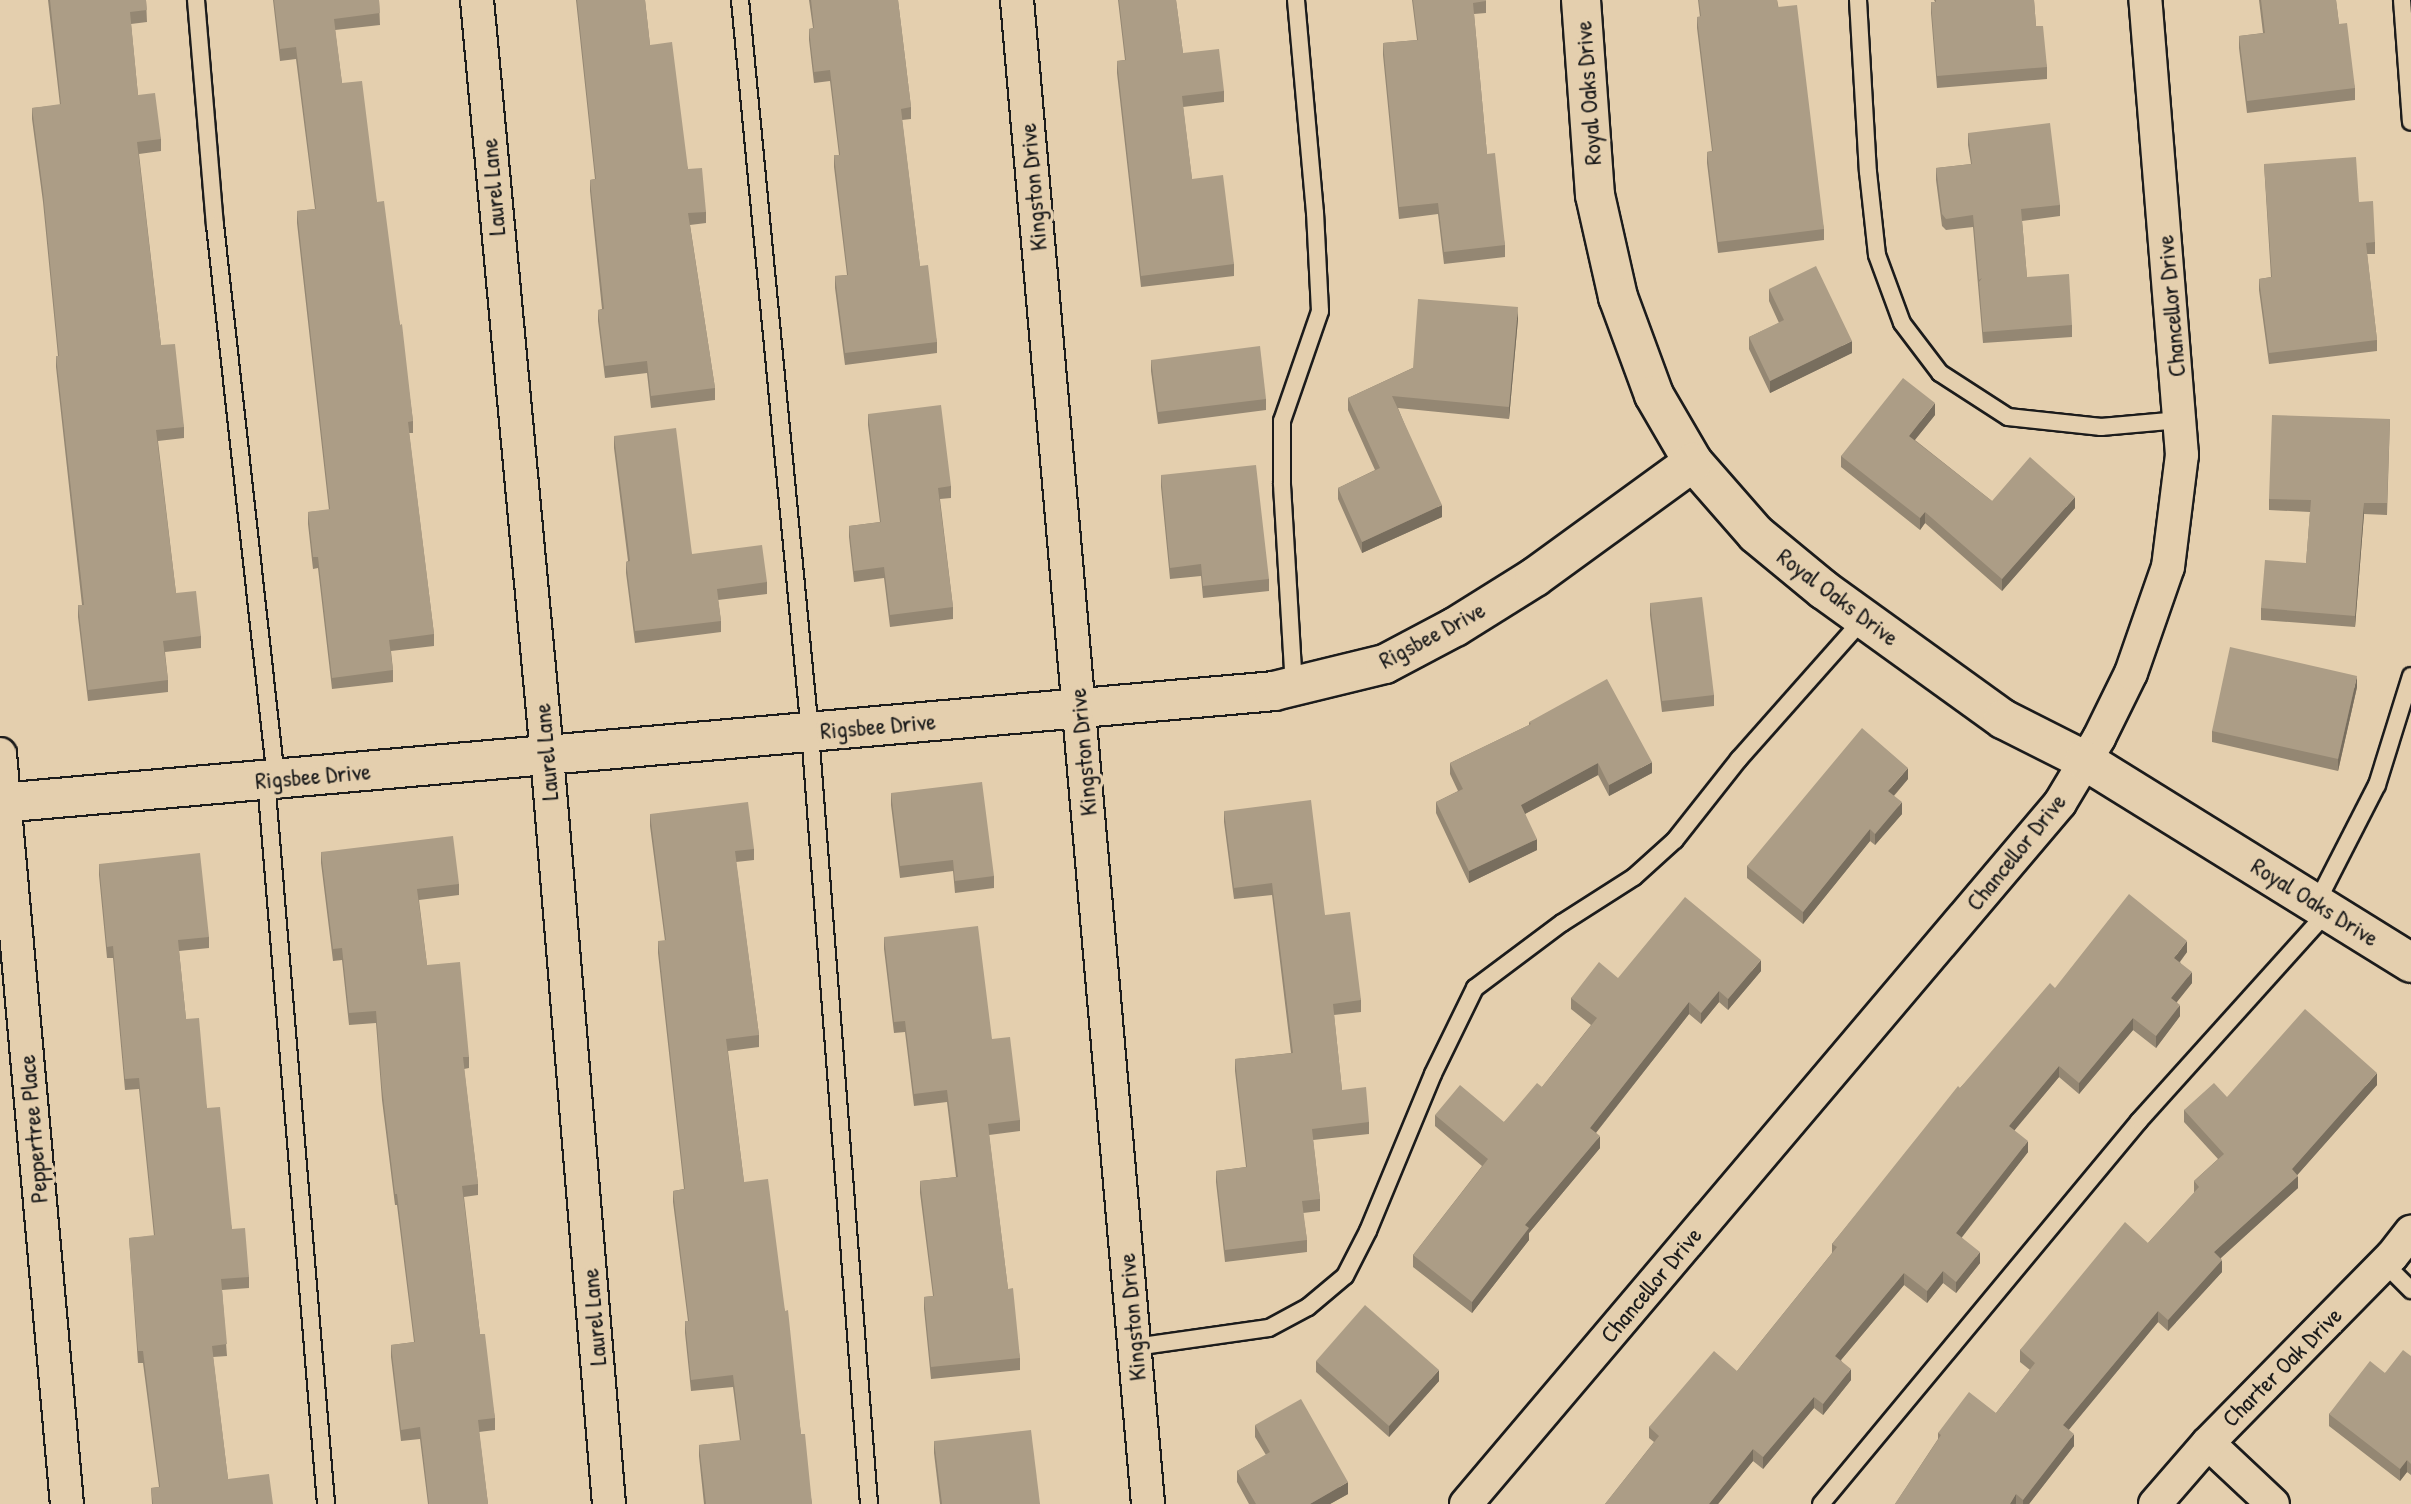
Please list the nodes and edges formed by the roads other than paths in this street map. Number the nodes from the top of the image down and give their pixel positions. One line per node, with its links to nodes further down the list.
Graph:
1 (196, 0): 21 (lane)
2 (477, 0): 19 (street, Laurel Lane)
3 (740, 0): 17 (lane)
4 (1017, 0): 16 (street, Kingston Drive)
5 (1296, 0): 15 (lane)
6 (1581, 0): 12 (street, Royal Oaks Drive)
7 (1858, 0): 11 (lane)
8 (2145, 0): 11 (street, Chancellor Drive)
9 (2402, 0): 10 (lane)
10 (2411, 122)
11 (2180, 420): 20 (street, Chancellor Drive)
12 (1693, 462): 13 (street, Royal Oaks Drive); 15 (street, Rigsbee Drive)
13 (1864, 618): 20 (street, Royal Oaks Drive); 28 (lane)
14 (2411, 676): 23 (lane)
15 (1294, 687): 16 (street, Rigsbee Drive)
16 (1080, 709): 17 (street, Rigsbee Drive); 28 (street, Kingston Drive)
17 (810, 732): 19 (street, Rigsbee Drive); 33 (lane)
18 (0, 754): 22 (street, Peppertree Place)
19 (547, 755): 21 (street, Rigsbee Drive); 32 (street, Laurel Lane)
20 (2084, 760): 23 (street, Royal Oaks Drive); 35 (street, Chancellor Drive)
21 (271, 780): 22 (street, Rigsbee Drive); 31 (lane)
22 (2, 803): 30 (street, Peppertree Place)
23 (2323, 906): 24 (street, Royal Oaks Drive); 36 (lane)
24 (2411, 963)
25 (2411, 1232): 26 (street, Charter Oak Drive)
26 (2385, 1264): 27 (lane); 29 (street, Charter Oak Drive)
27 (2411, 1290)
28 (1135, 1347): 34 (street, Kingston Drive)
29 (2208, 1443): 37 (street, Charter Oak Drive); 38 (street)
30 (67, 1504)
31 (326, 1504)
32 (609, 1504)
33 (869, 1504)
34 (1148, 1504)
35 (1465, 1504)
36 (1821, 1504)
37 (2155, 1504)
38 (2273, 1504)

